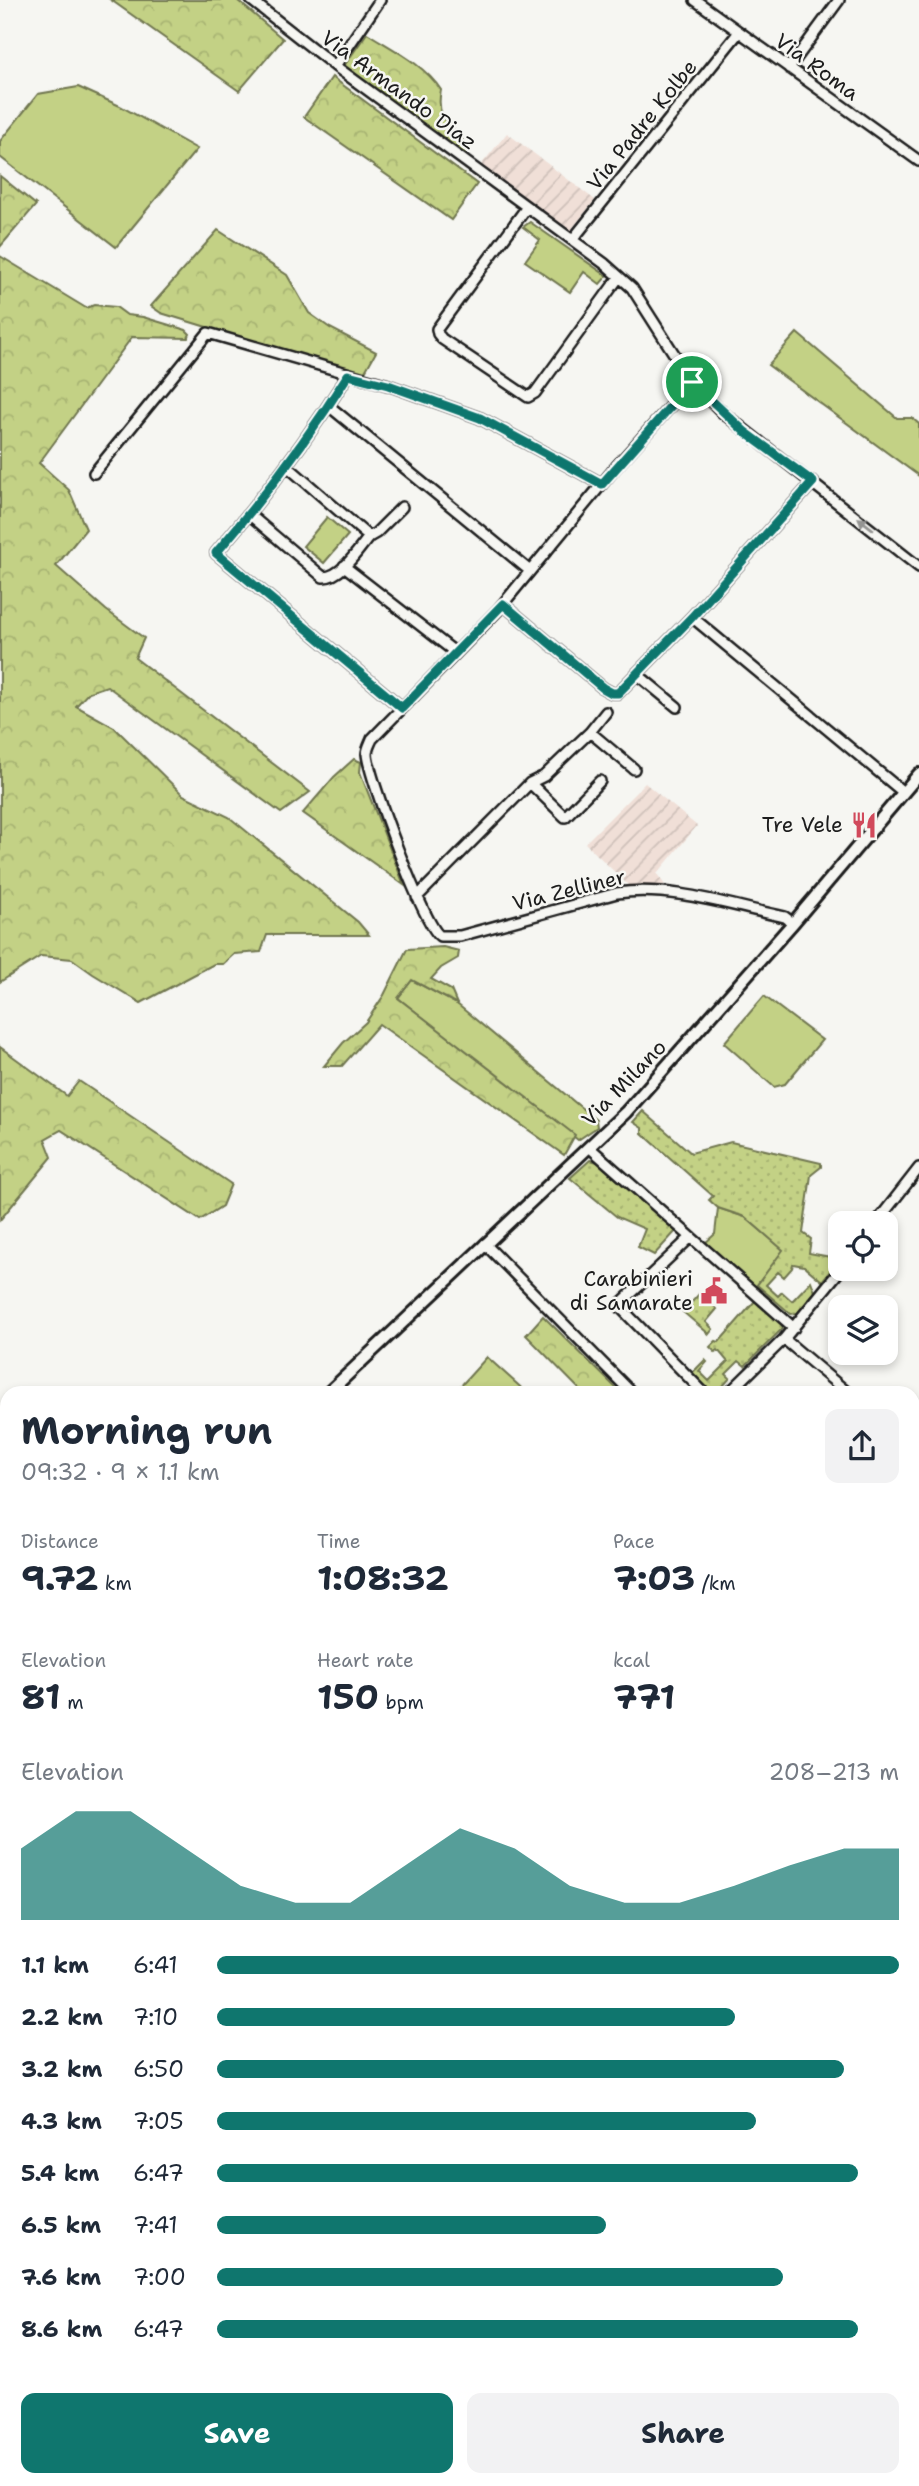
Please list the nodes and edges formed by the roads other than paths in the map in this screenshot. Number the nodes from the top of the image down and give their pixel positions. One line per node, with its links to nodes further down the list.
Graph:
1 (251, 0): 6 (street, Via Armando Diaz)
2 (380, 0): 6 (street)
3 (695, 0): 5 (street, Via Roma)
4 (839, 0): 7 (street)
5 (738, 32): 7 (street, Via Roma); 10 (street, Via Padre Kolbe)
6 (335, 66): 9 (street, Via Armando Diaz)
7 (789, 68): 8 (street, Via Roma)
8 (919, 162)
9 (527, 206): 10 (street, Via Armando Diaz); 11 (street)
10 (573, 239): 11 (street, Via Armando Diaz)
11 (619, 277): 13 (street, Via Armando Diaz)
12 (348, 375): 14 (street); 16 (street); 18 (street)
13 (692, 382): 17 (street, Via Armando Diaz); 18 (street)
14 (329, 406): 15 (street); 24 (street)
15 (286, 466): 20 (street); 21 (street)
16 (94, 473)
17 (813, 482): 23 (street, Via Armando Diaz, one-way to 17); 26 (street)
18 (602, 484): 24 (street)
19 (402, 507): 21 (street)
20 (250, 514): 22 (street); 30 (street)
21 (369, 537): 22 (street)
22 (344, 566): 27 (street)
23 (919, 567)
24 (530, 570): 25 (street)
25 (503, 604): 27 (street); 28 (street)
26 (692, 617): 28 (street); 37 (street)
27 (456, 653): 30 (street)
28 (637, 674): 29 (street)
29 (677, 707)
30 (402, 708): 38 (street)
31 (606, 712): 32 (street)
32 (590, 732): 33 (street); 36 (street)
33 (634, 769)
34 (919, 774): 37 (street, Via Milano)
35 (600, 781): 36 (street)
36 (530, 783): 38 (street)
37 (903, 793): 39 (street, Via Milano)
38 (417, 897): 39 (street, Via Zelliner)
39 (793, 923): 40 (street, Via Milano)
40 (589, 1147): 43 (street); 44 (street, Via Milano)
41 (919, 1168): 42 (street)
42 (885, 1211)
43 (691, 1237): 46 (street); 50 (street)
44 (485, 1244): 48 (street, Via Milano); 49 (street)
45 (831, 1281): 46 (street)
46 (794, 1328): 47 (street)
47 (785, 1339): 51 (street); 52 (street)
48 (335, 1386)
49 (625, 1386)
50 (697, 1386)
51 (737, 1386)
52 (840, 1386)

